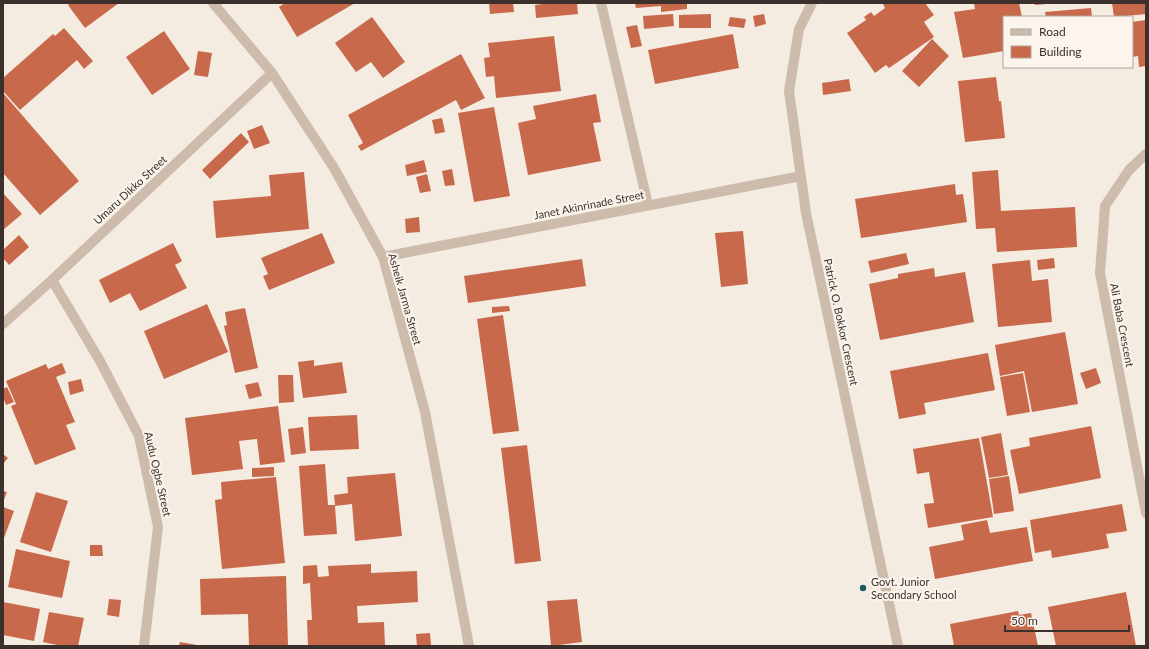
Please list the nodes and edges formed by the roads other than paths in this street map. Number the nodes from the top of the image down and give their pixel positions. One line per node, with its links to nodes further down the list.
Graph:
1 (213, 3): 4 (street, Asheik Jarma Street)
2 (601, 3): 7 (street)
3 (812, 3): 6 (street, Patrick O. Bokkor Crescent)
4 (272, 73): 8 (street, Asheik Jarma Street); 9 (street, Umaru Dikko Street)
5 (1146, 154): 11 (street, Ali Baba Crescent)
6 (801, 176): 7 (street, Janet Akinrinade Street); 14 (street, Patrick O. Bokkor Crescent)
7 (648, 205): 8 (street, Janet Akinrinade Street)
8 (382, 257): 13 (street, Asheik Jarma Street)
9 (52, 280): 10 (street, Umaru Dikko Street); 12 (street, Audu Ogbe Street)
10 (3, 324)
11 (1146, 513)
12 (144, 646)
13 (469, 646)
14 (898, 646)

